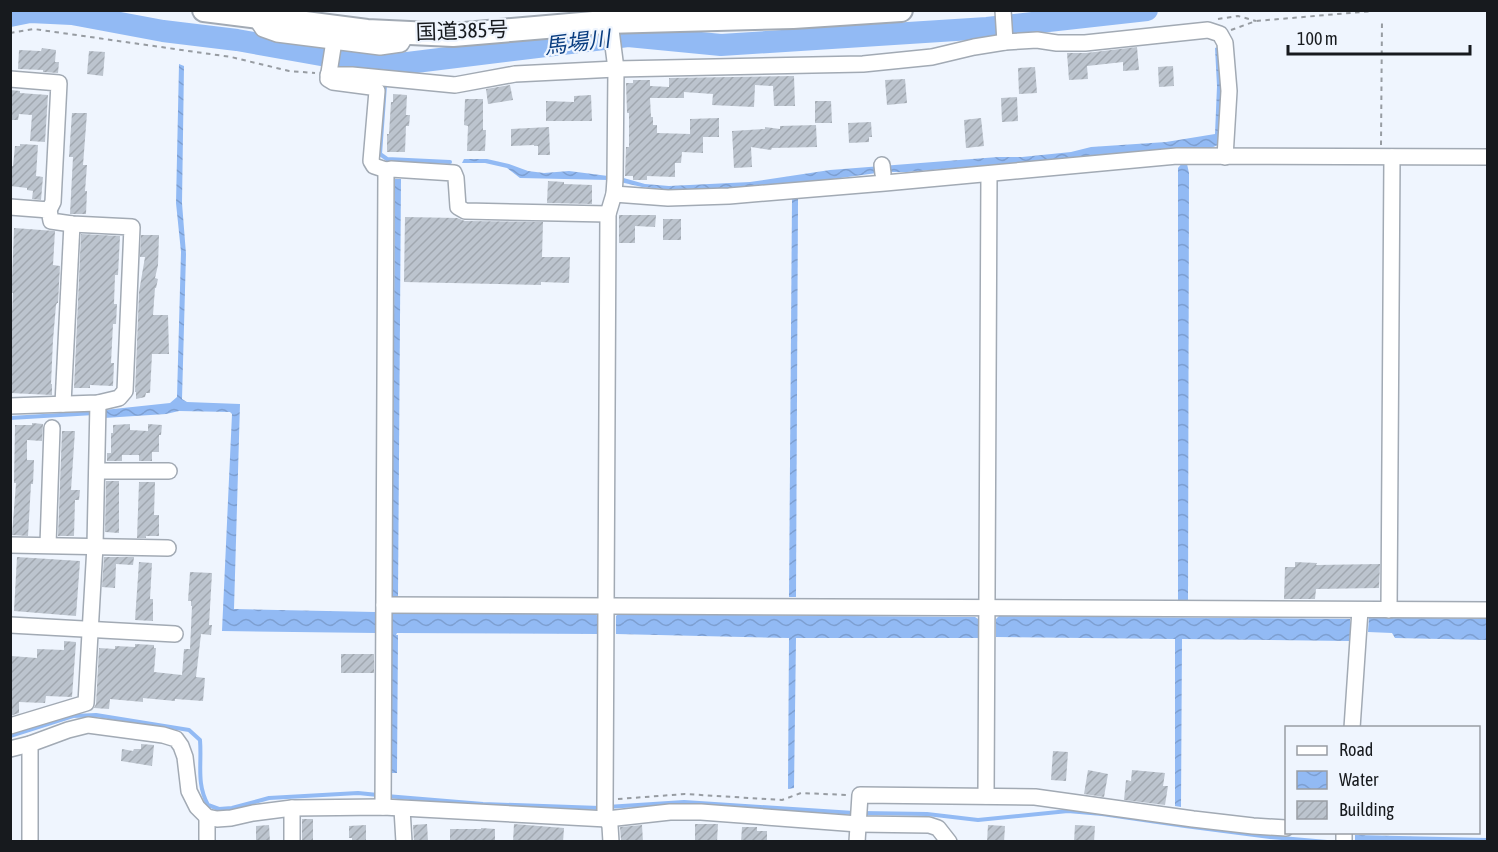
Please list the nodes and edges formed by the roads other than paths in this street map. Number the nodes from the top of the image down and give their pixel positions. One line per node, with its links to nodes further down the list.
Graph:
1 (204, 10): 4 (highway, 国道385号)
2 (902, 10): 5 (highway, 国道385号)
3 (1003, 13): 7 (street)
4 (255, 17): 6 (highway, 国道385号); 8 (street)
5 (606, 21): 6 (highway, 国道385号); 9 (street)
6 (407, 34): 8 (street)
7 (1005, 38): 9 (street); 12 (street)
8 (334, 41): 10 (street)
9 (616, 69): 10 (street); 17 (street)
10 (328, 75): 15 (street)
11 (10, 79): 19 (street)
12 (1225, 157): 13 (street); 16 (street)
13 (1386, 157): 14 (street); 35 (street)
14 (1488, 157)
15 (386, 170): 20 (street); 32 (street)
16 (989, 174): 17 (street); 34 (street)
17 (614, 194): 20 (street)
18 (10, 207): 19 (street)
19 (49, 210): 21 (street)
20 (608, 214): 33 (street)
21 (72, 224): 22 (street); 23 (street)
22 (98, 403): 23 (street); 26 (street)
23 (63, 404): 24 (street)
24 (10, 406)
25 (52, 428): 29 (street)
26 (97, 471): 27 (street); 30 (street)
27 (169, 471)
28 (10, 545): 29 (street)
29 (48, 546): 30 (street)
30 (95, 546): 31 (street); 39 (street)
31 (168, 548)
32 (384, 604): 33 (street); 46 (street)
33 (606, 605): 34 (street); 49 (street)
34 (987, 608): 36 (street); 45 (street)
35 (1389, 609): 36 (street); 37 (street)
36 (1360, 610): 42 (street)
37 (1488, 610)
38 (10, 626): 39 (street)
39 (91, 630): 40 (street); 41 (street)
40 (175, 634)
41 (10, 726)
42 (1352, 726)
43 (30, 744): 44 (street); 51 (street); 53 (street)
44 (10, 748)
45 (987, 796): 50 (street); 52 (street)
46 (383, 800): 47 (street); 48 (street)
47 (292, 808): 51 (street); 55 (street)
48 (402, 809): 49 (street); 56 (street)
49 (605, 809): 50 (street); 57 (street)
50 (859, 812): 58 (street); 59 (street)
51 (207, 817): 54 (street)
52 (1285, 828)
53 (30, 842)
54 (207, 842)
55 (292, 842)
56 (404, 842)
57 (611, 842)
58 (857, 842)
59 (949, 842)

